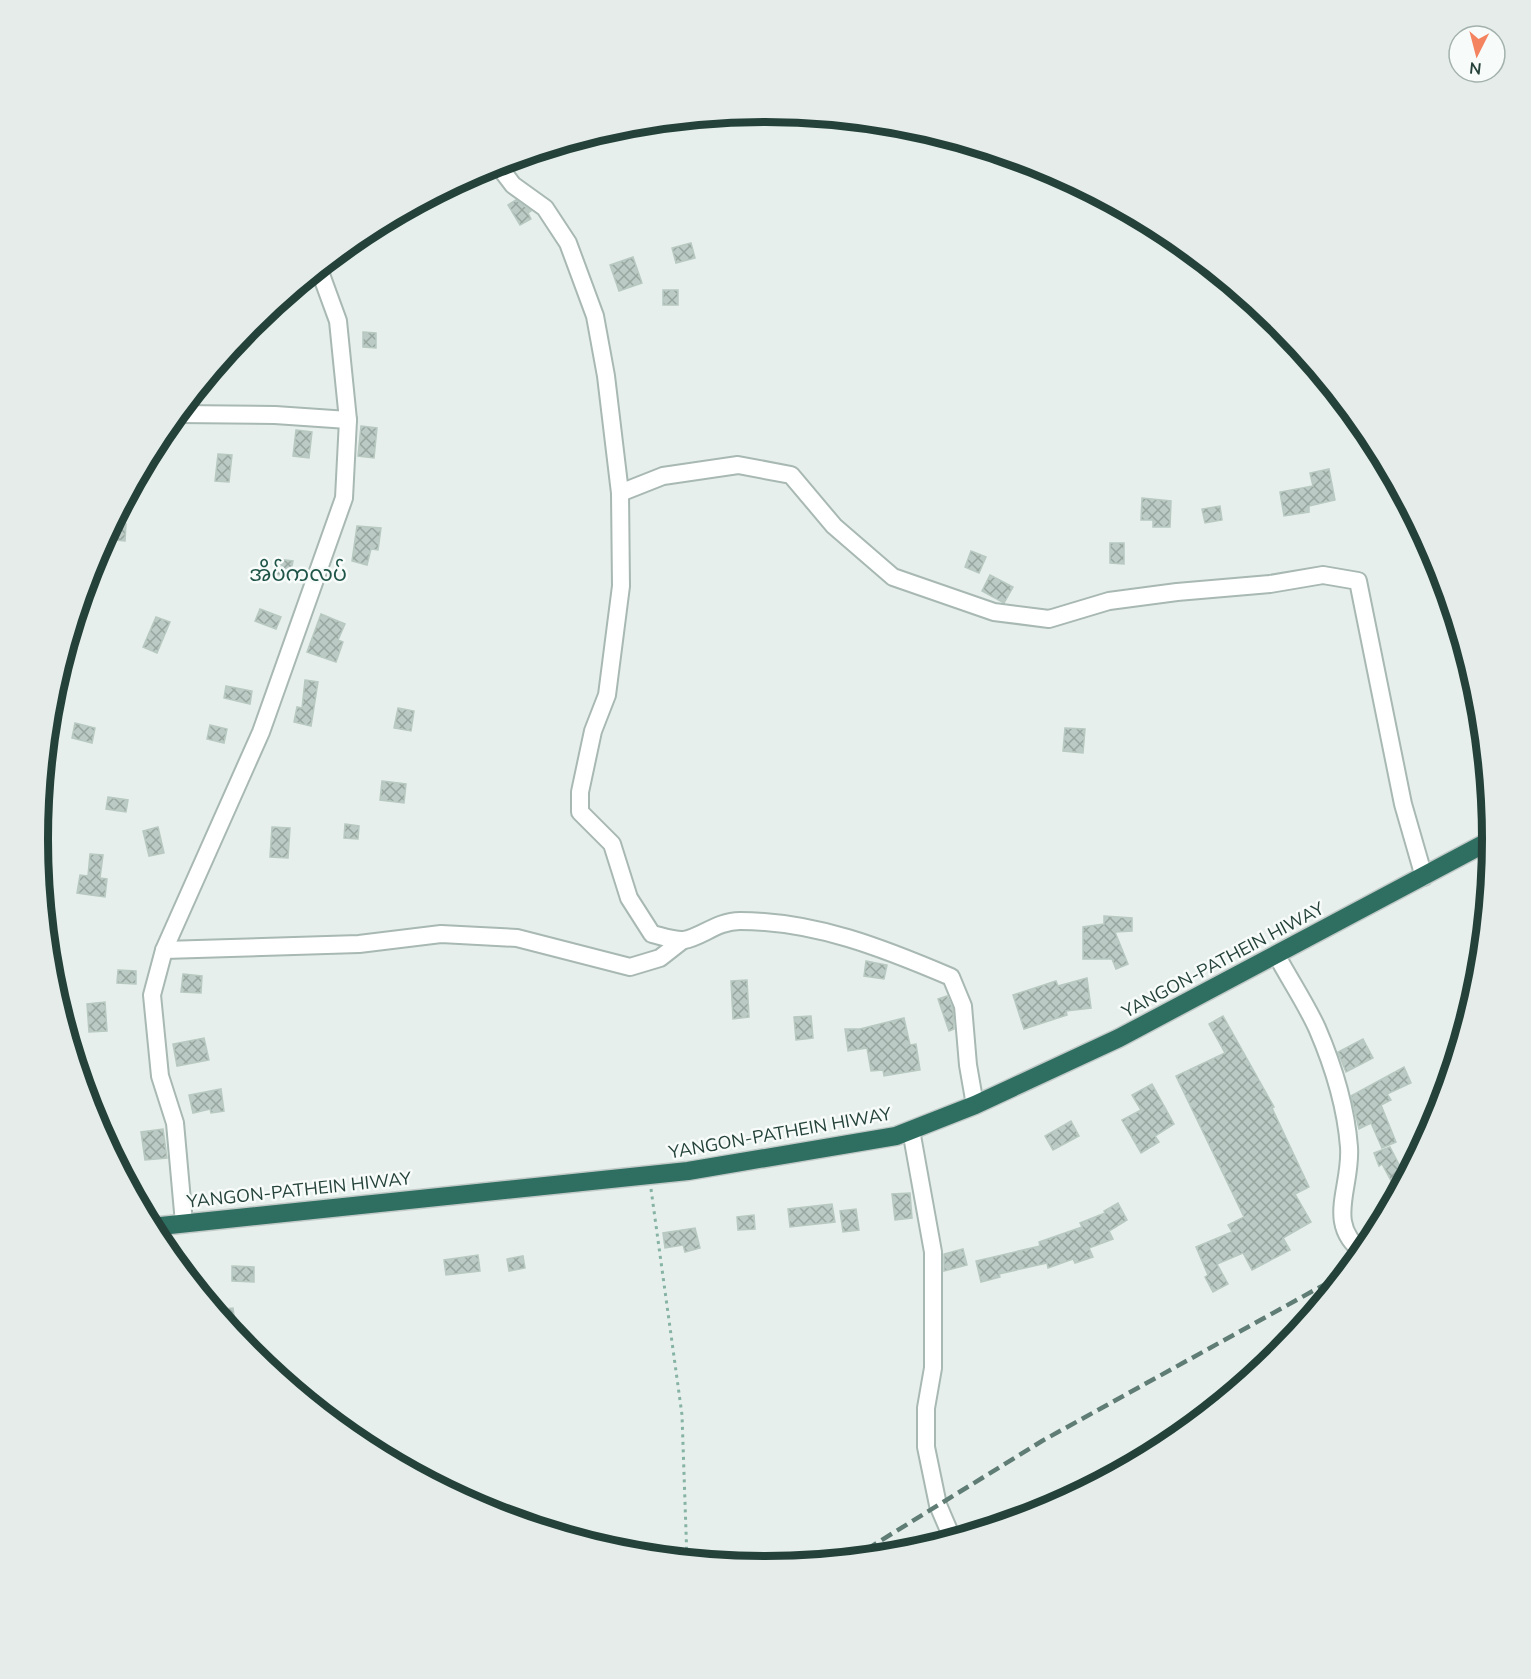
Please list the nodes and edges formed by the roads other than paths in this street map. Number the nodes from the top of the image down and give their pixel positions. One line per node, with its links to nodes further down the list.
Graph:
1 (503, 172): 5 (street)
2 (322, 276): 4 (street)
3 (188, 414): 4 (street)
4 (348, 420): 9 (street)
5 (620, 493): 7 (street); 8 (street)
6 (1483, 845): 7 (highway, YANGON-PATHEIN HIWAY)
7 (1424, 877): 10 (highway, YANGON-PATHEIN HIWAY)
8 (683, 940): 9 (street); 11 (street)
9 (164, 950): 13 (street)
10 (1276, 956): 11 (highway, YANGON-PATHEIN HIWAY); 15 (street)
11 (975, 1105): 12 (highway, YANGON-PATHEIN HIWAY)
12 (911, 1130): 13 (highway, YANGON-PATHEIN HIWAY); 16 (street)
13 (184, 1223): 14 (highway, YANGON-PATHEIN HIWAY)
14 (161, 1226)
15 (1356, 1247)
16 (950, 1533)

